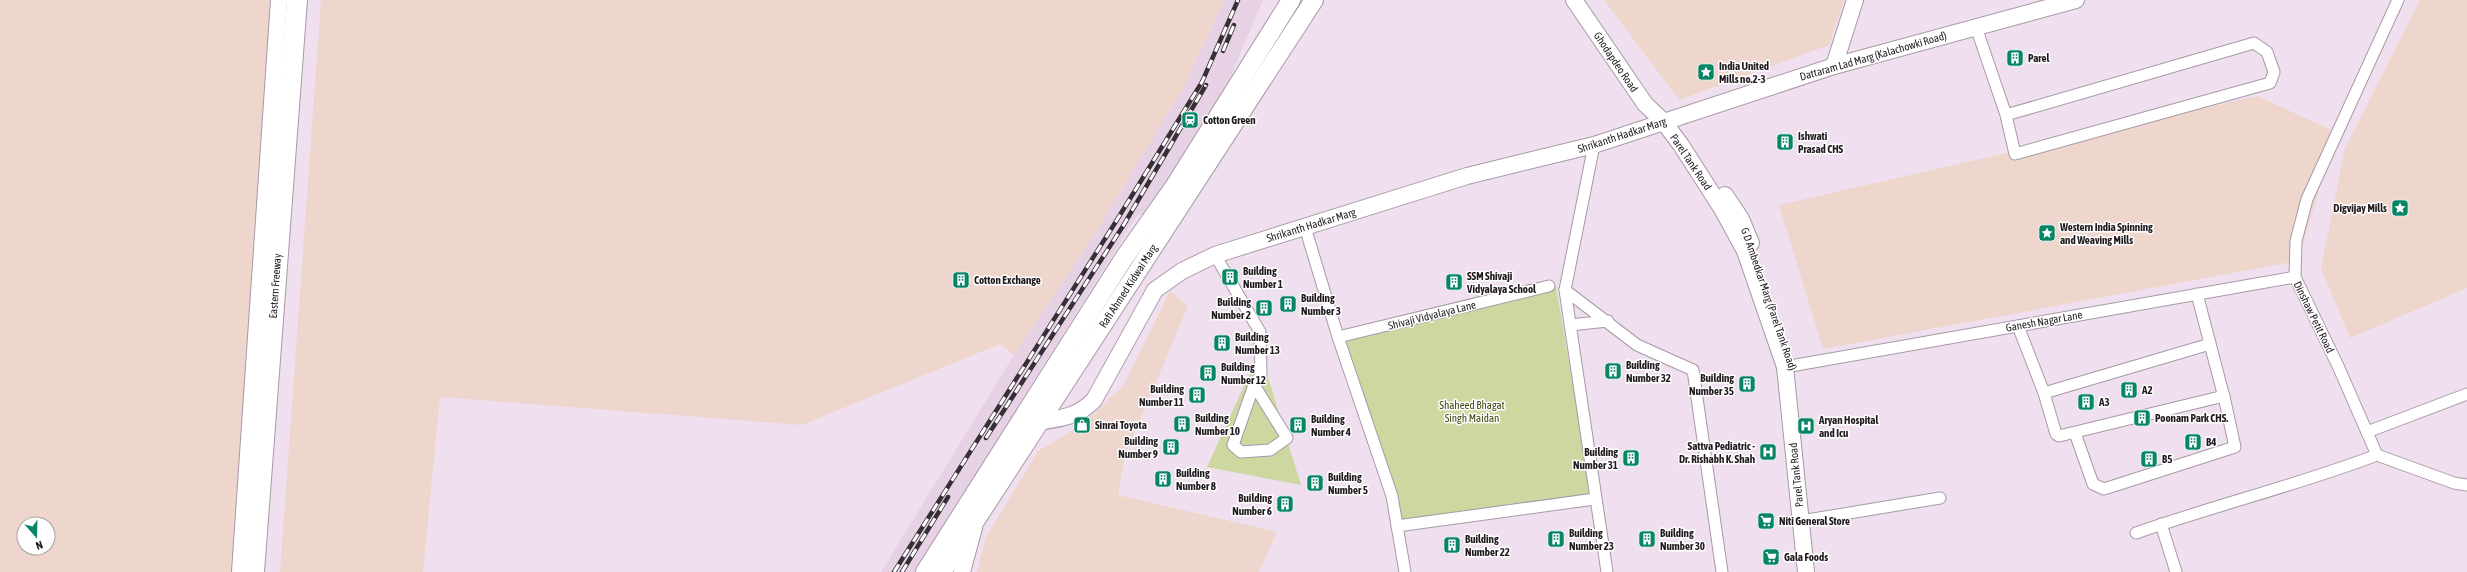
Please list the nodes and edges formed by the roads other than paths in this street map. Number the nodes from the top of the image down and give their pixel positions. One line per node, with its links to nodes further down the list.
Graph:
1 (279, 0): 46 (street)
2 (283, 0): 46 (highway, Eastern Freeway)
3 (297, 0): 47 (highway, Eastern Freeway)
4 (304, 0): 48 (street)
5 (1291, 0): 34 (main road, Rafi Ahmed Kidwai Marg)
6 (1314, 0): 33 (main road, Rafi Ahmed Kidwai Marg)
7 (1574, 0): 15 (street, Ghodapdeo Road)
8 (1586, 0): 15 (street, Ghodapdeo Road)
9 (1855, 0): 13 (street)
10 (2076, 0): 12 (street, Dattaram Lad Marg (Kalachowki Road))
11 (2398, 0): 19 (street, Dinshaw Petit Road)
12 (1976, 27): 13 (street, Dattaram Lad Marg (Kalachowki Road)); 14 (street)
13 (1834, 66): 15 (street, Dattaram Lad Marg (Kalachowki Road))
14 (2006, 115): 14 (street)
15 (1667, 120): 16 (street, Shrikanth Hadkar Marg); 28 (street, Parel Tank Road)
16 (1594, 145): 17 (street, Shrikanth Hadkar Marg); 21 (street)
17 (1305, 227): 18 (street, Shrikanth Hadkar Marg); 26 (street)
18 (1215, 255): 29 (street); 33 (street, Shrikanth Hadkar Marg)
19 (2295, 277): 22 (street, Ganesh Nagar Lane); 35 (street, Dinshaw Petit Road)
20 (1549, 286): 26 (street, Shivaji Vidyalaya Lane)
21 (1565, 290): 23 (street); 24 (street)
22 (2197, 294): 25 (street, Ganesh Nagar Lane); 27 (street)
23 (1608, 321): 24 (street); 54 (street)
24 (1570, 325): 40 (street)
25 (2018, 326): 28 (street, Ganesh Nagar Lane); 30 (street)
26 (1338, 338): 44 (street)
27 (2210, 344): 30 (street); 32 (street)
28 (1789, 366): 42 (street, G D Ambedkar Marg (Parel Tank Road)); 55 (street, Parel Tank Road)
29 (1254, 385): 29 (street)
30 (2044, 393): 36 (street)
31 (2467, 394): 35 (street)
32 (2224, 396): 36 (street); 36 (street)
33 (1038, 422): 34 (street, Shrikanth Hadkar Marg); 41 (main road, Rafi Ahmed Kidwai Marg)
34 (1020, 424): 49 (main road, Rafi Ahmed Kidwai Marg)
35 (2367, 432): 37 (street, Dinshaw Petit Road)
36 (2075, 434)
37 (2377, 455): 38 (street); 43 (street)
38 (2467, 485)
39 (1940, 498): 42 (street)
40 (1595, 499): 44 (street); 53 (street)
41 (977, 517): 50 (main road, Rafi Ahmed Kidwai Marg); 51 (street)
42 (1807, 520): 56 (street, G D Ambedkar Marg (Parel Tank Road))
43 (2161, 524): 45 (street); 57 (street)
44 (1397, 526): 52 (street)
45 (2136, 533)
46 (241, 572)
47 (254, 572)
48 (259, 572)
49 (925, 572)
50 (942, 572)
51 (962, 572)
52 (1405, 572)
53 (1607, 572)
54 (1722, 572)
55 (1806, 572)
56 (1812, 572)
57 (2176, 572)

